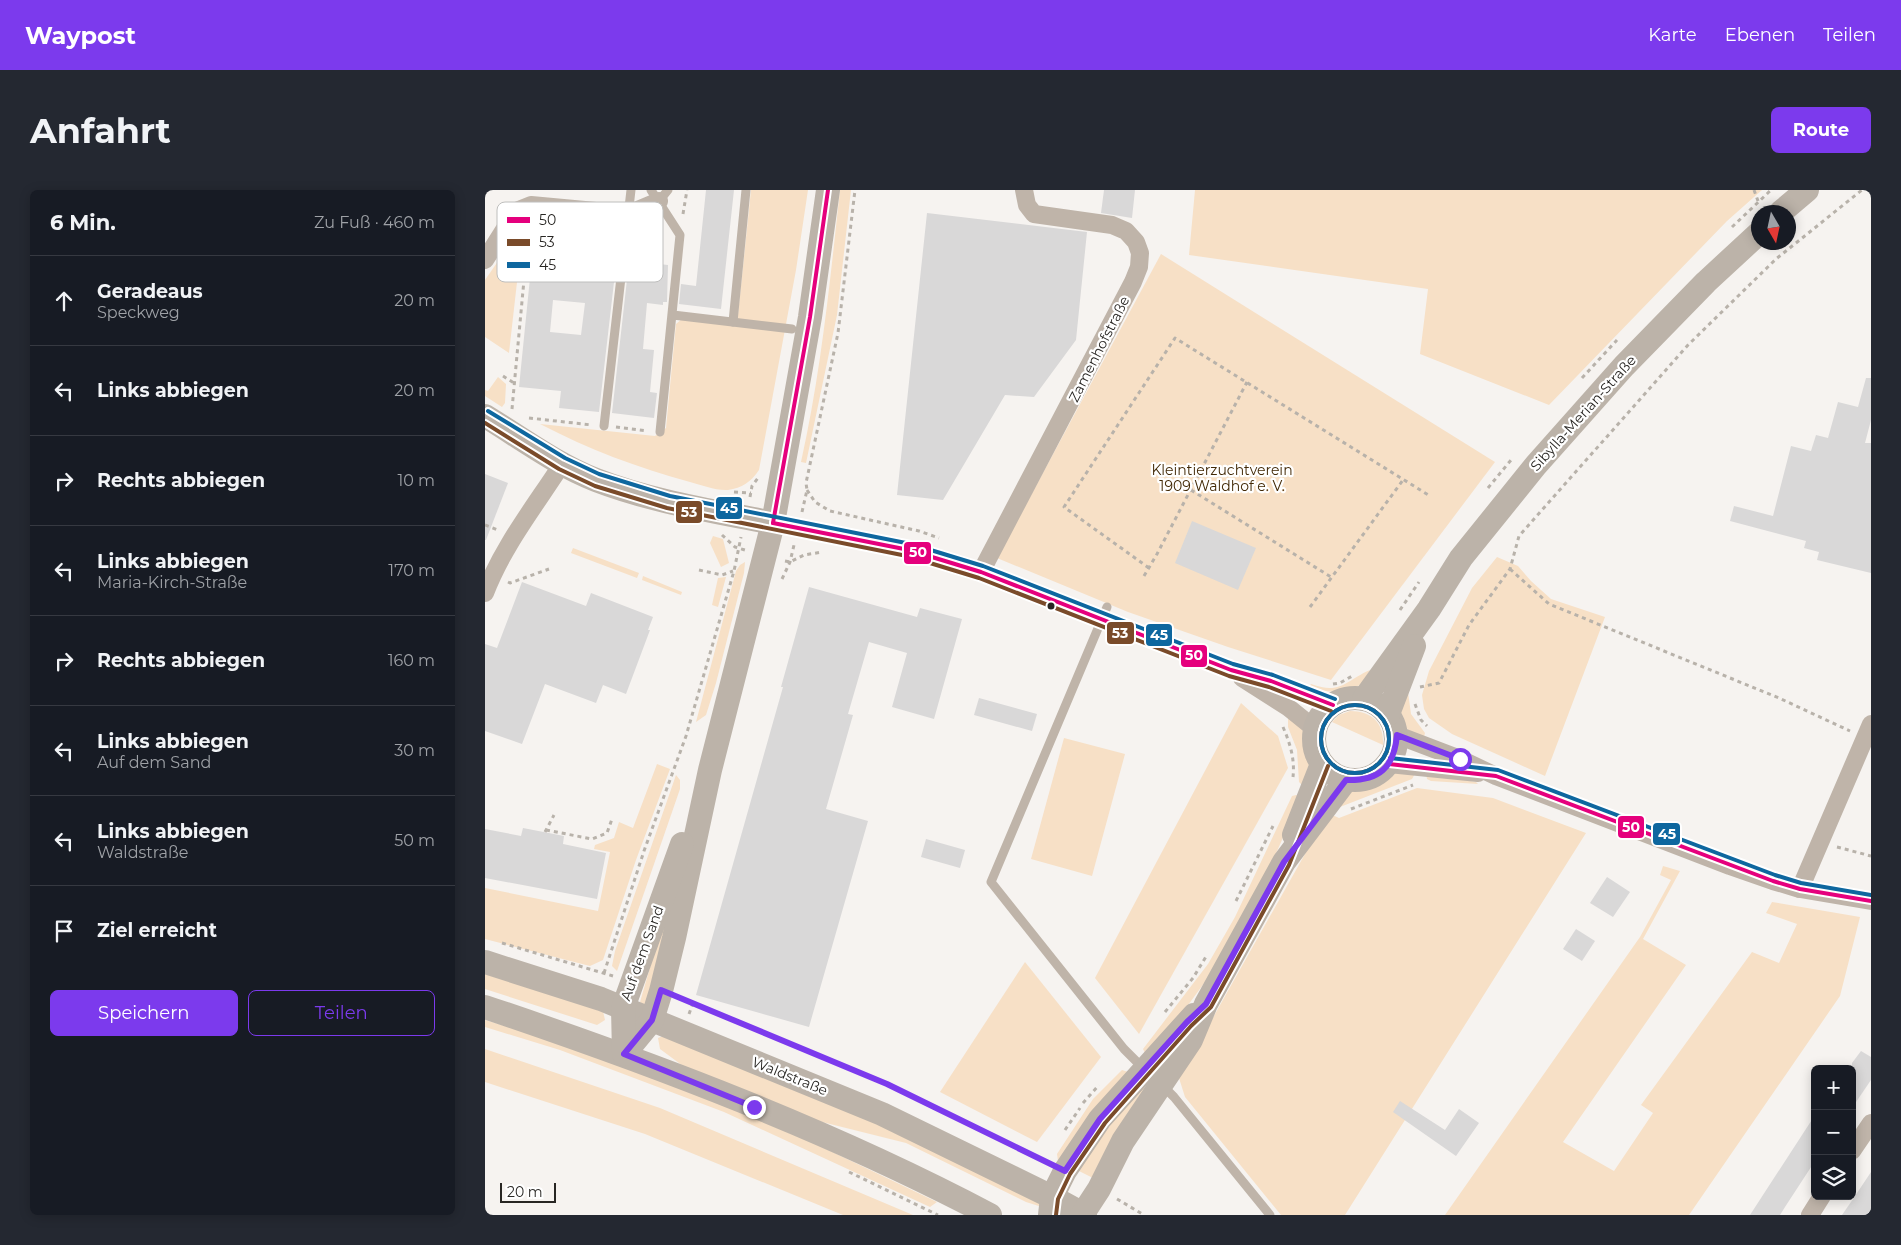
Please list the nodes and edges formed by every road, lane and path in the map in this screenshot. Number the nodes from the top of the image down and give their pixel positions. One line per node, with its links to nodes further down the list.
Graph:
1 (746, 190): 18 (lane)
2 (828, 190): 35 (main road, Auf dem Sand)
3 (855, 190): 30 (path)
4 (1024, 190): 39 (street, Zamenhofstraße)
5 (1754, 190): 9 (path)
6 (1807, 190): 11 (main road)
7 (1862, 190): 42 (path)
8 (659, 194): 10 (street); 17 (lane)
9 (1758, 200)
10 (647, 202)
11 (1789, 205)
12 (1751, 240): 50 (main road, Sibylla-Merian-Straße)
13 (497, 241): 14 (street)
14 (485, 260)
15 (524, 282): 21 (path)
16 (620, 282): 26 (lane)
17 (673, 315): 18 (lane); 27 (lane)
18 (733, 322): 19 (lane)
19 (792, 329)
20 (503, 376): 21 (path)
21 (514, 382): 24 (path)
22 (1247, 382): 29 (path); 31 (path); 40 (path)
23 (485, 416): 28 (main road)
24 (512, 418)
25 (526, 418): 26 (path)
26 (604, 426): 27 (path)
27 (660, 432)
28 (562, 464): 35 (main road); 45 (street)
29 (1403, 480): 34 (path); 47 (path)
30 (807, 490)
31 (1191, 490): 40 (path); 47 (path)
32 (727, 493): 33 (path)
33 (751, 493)
34 (1430, 496)
35 (773, 523): 39 (street); 63 (main road, Auf dem Sand)
36 (739, 549): 44 (path)
37 (831, 554): 38 (path)
38 (790, 562)
39 (985, 564): 51 (street)
40 (1149, 568): 46 (path)
41 (549, 569): 45 (path)
42 (1510, 569): 54 (path); 60 (path)
43 (699, 570): 44 (path)
44 (734, 571): 79 (path)
45 (492, 576): 48 (street)
46 (1144, 576)
47 (1331, 577): 49 (path)
48 (485, 593)
49 (1310, 606)
50 (1429, 610): 56 (main road, Sibylla-Merian-Straße); 58 (main road, Sibylla-Merian-Straße)
51 (1104, 613): 52 (street); 88 (lane)
52 (1231, 670): 55 (street); 59 (street)
53 (1356, 674): 55 (path)
54 (1413, 689)
55 (1330, 695): 56 (main road); 59 (main road)
56 (1364, 699): 58 (main road)
57 (1281, 723): 65 (path)
58 (1393, 724): 62 (main road); 64 (street)
59 (1315, 729): 61 (main road)
60 (1868, 731): 70 (street)
61 (1322, 764): 66 (main road); 72 (main road)
62 (1389, 764): 64 (street); 66 (main road)
63 (710, 770): 80 (main road, Auf dem Sand); 81 (main road, Auf dem Sand)
64 (1496, 776): 73 (street)
65 (1293, 780)
66 (1346, 780): 72 (main road)
67 (554, 816): 68 (path)
68 (612, 819)
69 (1275, 822): 75 (path)
70 (1820, 843): 71 (path); 73 (street)
71 (1871, 856)
72 (1284, 862): 82 (main road)
73 (1801, 889): 74 (street)
74 (1871, 901)
75 (1233, 908)
76 (500, 943): 79 (path)
77 (1211, 948): 85 (path)
78 (485, 962): 84 (main road, Waldstraße)
79 (604, 973): 80 (path)
80 (632, 982): 84 (main road, Auf dem Sand)
81 (661, 990): 86 (main road, Auf dem Sand); 94 (path)
82 (1206, 1004): 88 (main road); 90 (main road)
83 (485, 1007): 87 (main road)
84 (623, 1008): 86 (main road, Waldstraße); 87 (main road, Auf dem Sand)
85 (1162, 1017)
86 (652, 1020): 87 (main road, Auf dem Sand); 98 (main road, Waldstraße)
87 (624, 1054): 101 (main road)
88 (1144, 1069): 90 (lane); 94 (main road)
89 (1104, 1081): 92 (path)
90 (1162, 1085): 96 (main road); 105 (lane)
91 (1871, 1123): 93 (street)
92 (1064, 1132)
93 (1856, 1145)
94 (1054, 1163): 98 (main road)
95 (845, 1170): 100 (path)
96 (1099, 1188): 99 (path); 102 (main road)
97 (1819, 1200): 106 (street)
98 (1051, 1206): 102 (main road, Waldstraße)
99 (1136, 1210): 103 (path); 104 (path)
100 (938, 1215)
101 (990, 1215)
102 (1083, 1215)
103 (1133, 1215)
104 (1144, 1215)
105 (1270, 1215)
106 (1810, 1215)

